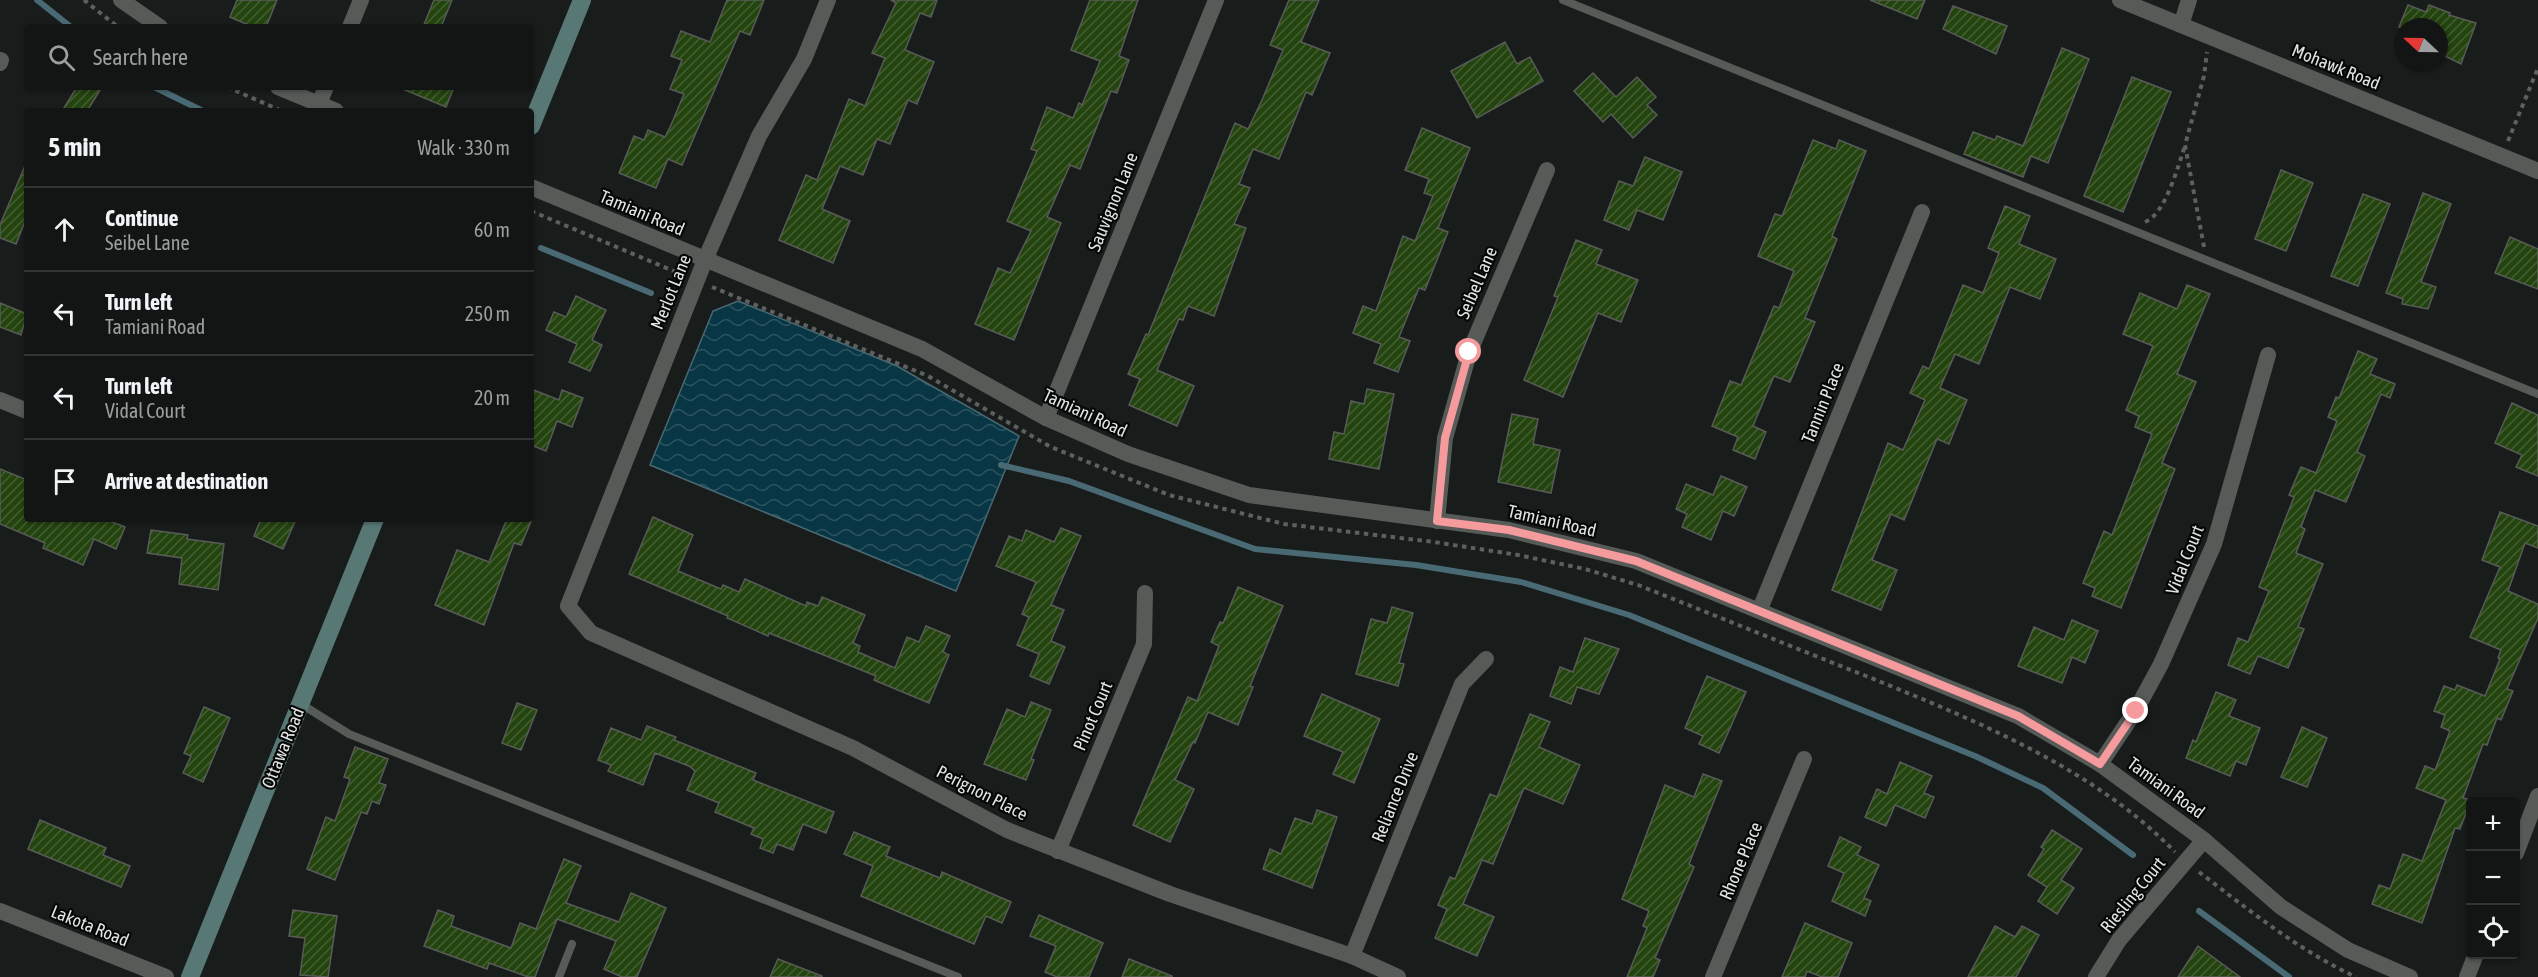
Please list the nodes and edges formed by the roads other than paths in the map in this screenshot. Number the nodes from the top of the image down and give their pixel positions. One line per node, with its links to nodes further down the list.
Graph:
1 (122, 0): 9 (street)
2 (361, 0): 10 (street)
3 (582, 0): 15 (street)
4 (828, 0): 20 (street, Merlot Lane)
5 (1216, 0): 25 (street, Sauvignon Lane)
6 (1563, 0): 22 (lane)
7 (2120, 0): 11 (street, Mohawk Road)
8 (2189, 0): 11 (street)
9 (155, 24)
10 (351, 24)
11 (2181, 25): 17 (street, Mohawk Road)
12 (284, 90): 14 (street)
13 (325, 90): 14 (street)
14 (317, 108)
15 (534, 119)
16 (1547, 170): 26 (street, Seibel Lane)
17 (2538, 171)
18 (534, 188): 20 (street, Tamiani Road)
19 (1922, 212): 30 (street, Tannin Place)
20 (705, 260): 25 (street, Tamiani Road); 29 (street, Merlot Lane)
21 (2268, 356): 34 (street, Vidal Court)
22 (2538, 393)
23 (0, 400): 24 (street)
24 (24, 410)
25 (1046, 418): 26 (street, Tamiani Road)
26 (1437, 521): 30 (street, Tamiani Road)
27 (374, 522): 32 (street, Ottawa Road)
28 (1145, 592): 37 (street, Pinot Court)
29 (568, 606): 37 (street, Perignon Place)
30 (1760, 609): 34 (street, Tamiani Road)
31 (1486, 659): 41 (street, Reliance Drive)
32 (300, 704): 44 (street, Ottawa Road); 46 (lane)
33 (1804, 759): 48 (street, Rhone Place)
34 (2100, 764): 36 (street, Tamiani Road)
35 (2538, 796): 38 (street)
36 (2204, 840): 49 (street, Riesling Court); 50 (street, Tamiani Road)
37 (1058, 851): 41 (street, Perignon Place)
38 (2517, 851)
39 (0, 911): 43 (street, Lakota Road)
40 (572, 944): 45 (lane)
41 (1352, 956): 47 (street, Perignon Place)
42 (2474, 959): 51 (street)
43 (166, 977)
44 (190, 977)
45 (559, 977)
46 (958, 977)
47 (1398, 977)
48 (1713, 977)
49 (2096, 977)
50 (2410, 977)
51 (2467, 977)

